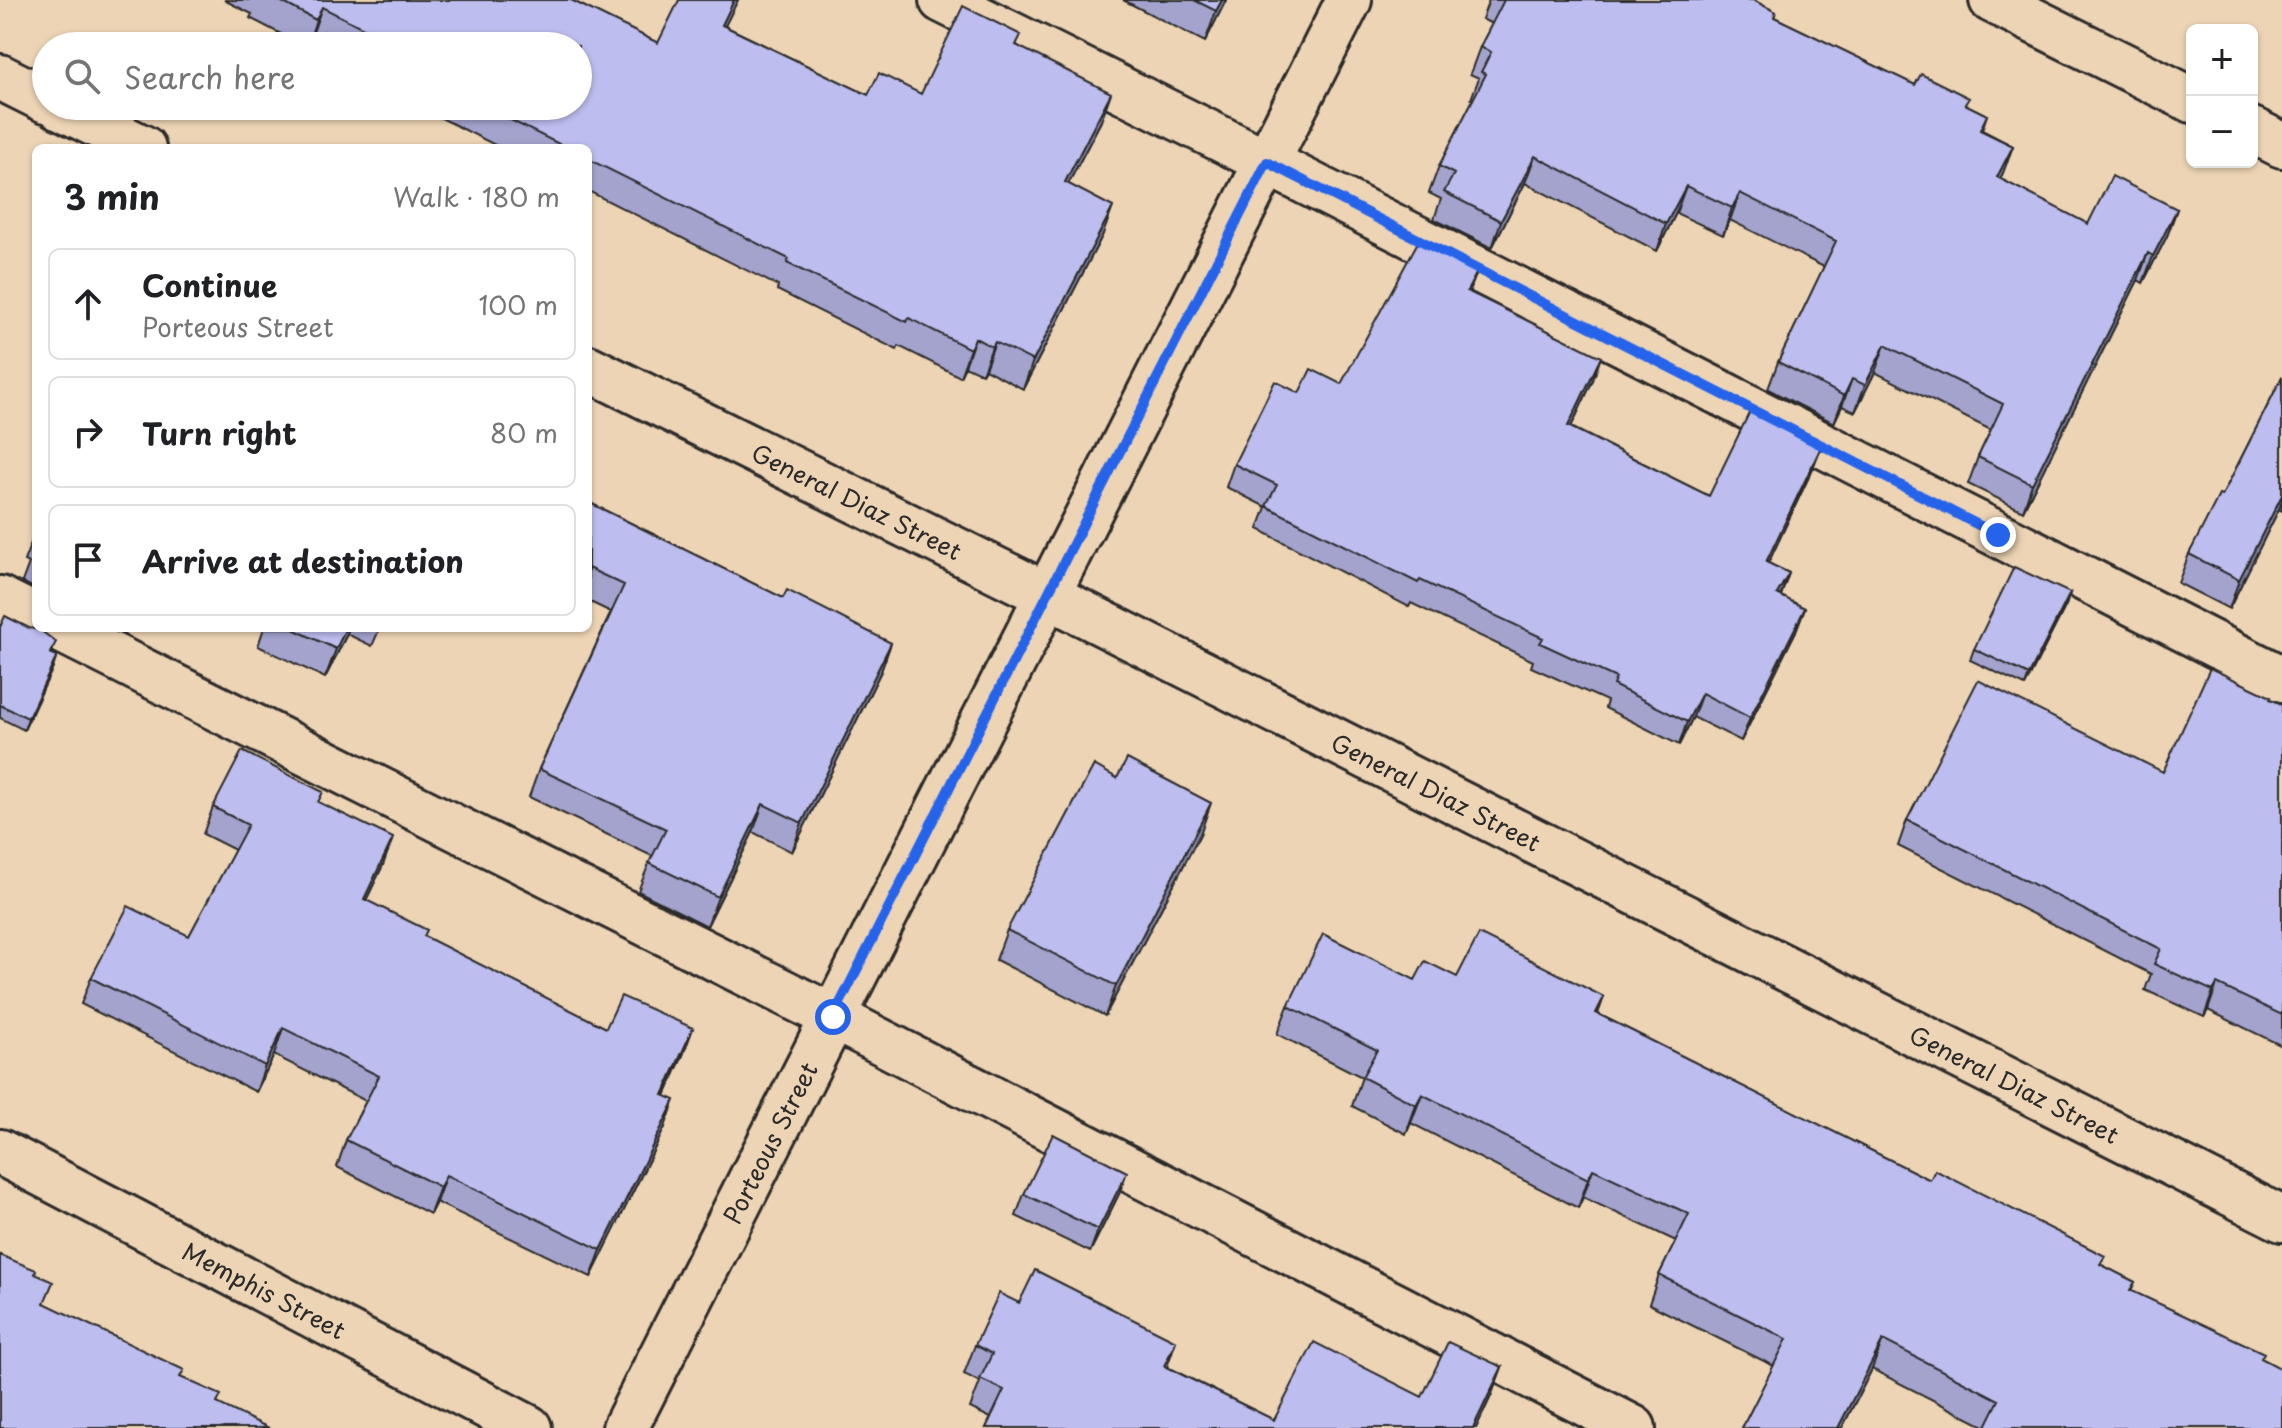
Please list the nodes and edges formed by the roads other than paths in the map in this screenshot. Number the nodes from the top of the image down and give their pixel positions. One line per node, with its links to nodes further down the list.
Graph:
1 (942, 0): 11 (street)
2 (1349, 0): 11 (street, Porteous Street)
3 (1992, 0): 6 (street)
4 (0, 77): 5 (street)
5 (32, 93)
6 (2186, 97)
7 (87, 120): 9 (street)
8 (2258, 133): 10 (street)
9 (135, 144)
10 (2282, 145)
11 (1267, 162): 13 (street, Porteous Street); 17 (street)
12 (592, 370): 13 (street, General Diaz Street)
13 (1047, 595): 18 (street, Porteous Street); 20 (street, General Diaz Street)
14 (0, 599): 15 (street)
15 (32, 615)
16 (65, 632): 18 (street)
17 (2282, 679)
18 (833, 1017): 22 (street, Porteous Street); 23 (street)
19 (0, 1152): 21 (street, Memphis Street)
20 (2282, 1219)
21 (529, 1428)
22 (625, 1428)
23 (1633, 1428)

